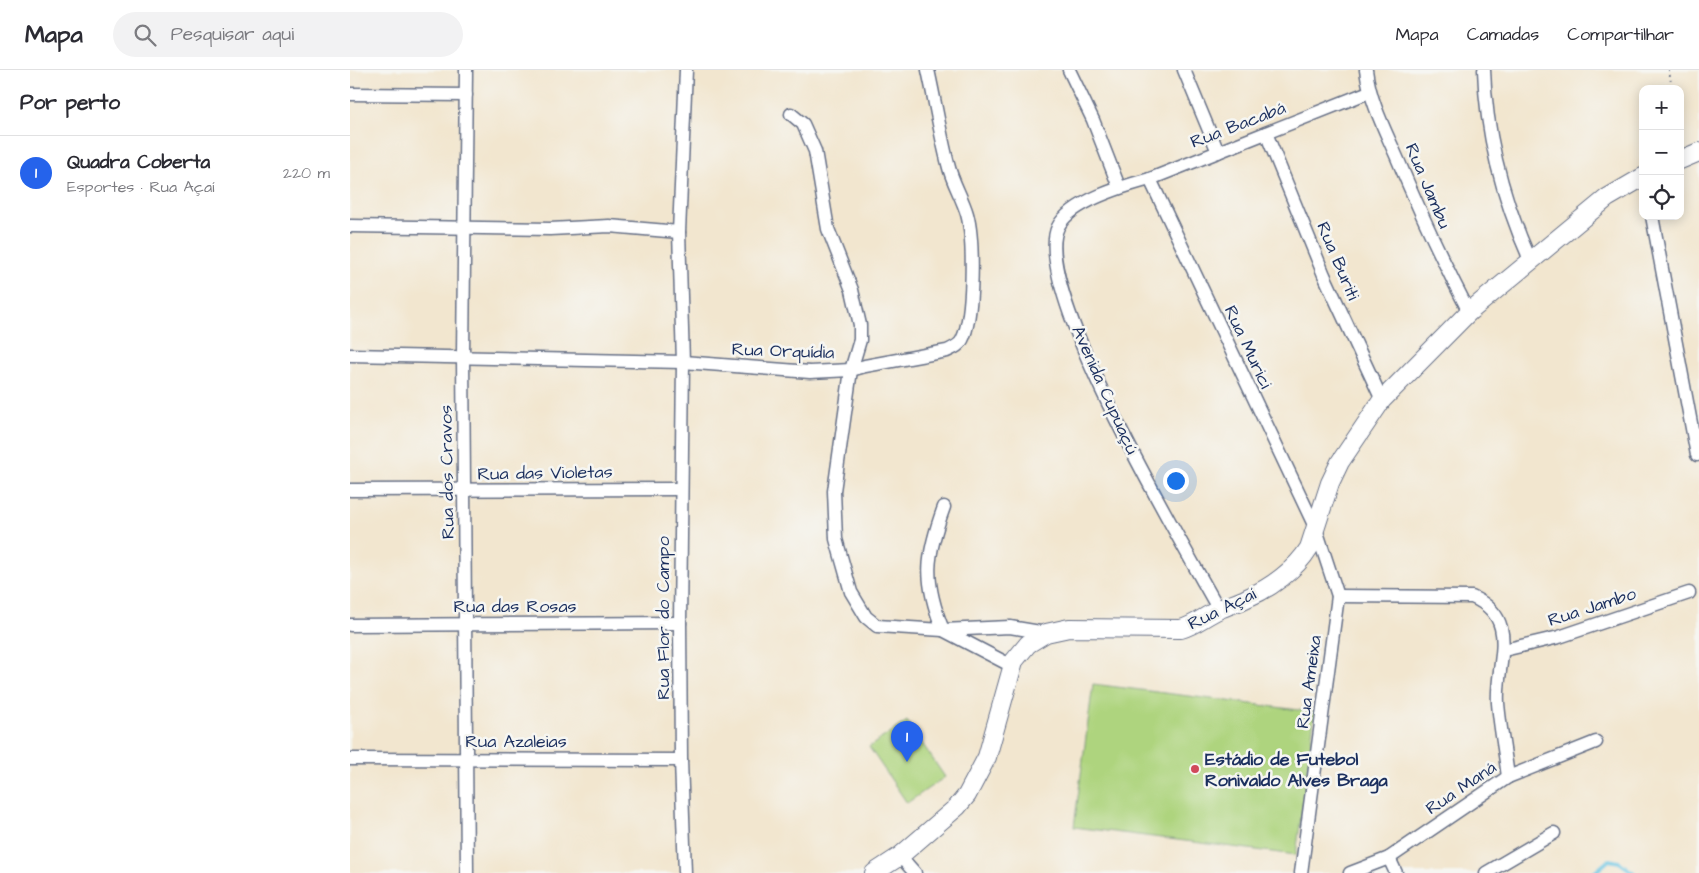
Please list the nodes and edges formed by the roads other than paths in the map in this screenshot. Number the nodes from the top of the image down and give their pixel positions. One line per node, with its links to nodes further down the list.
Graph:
1 (466, 70): 10 (street, Rua dos Cravos)
2 (686, 70): 22 (street, Rua Flor do Campo)
3 (928, 70): 28 (street, Rua Orquídia)
4 (1069, 70): 18 (street)
5 (1184, 70): 13 (street)
6 (1366, 70): 8 (street, Rua Jambu)
7 (1484, 70): 23 (street)
8 (1369, 92): 12 (street, Rua Bacabá); 24 (street, Rua Jambu)
9 (350, 94): 10 (street)
10 (466, 94): 21 (street, Rua dos Cravos)
11 (791, 114): 28 (street)
12 (1266, 133): 13 (street, Rua Bacabá); 29 (street, Rua Buriti)
13 (1218, 152): 16 (street, Rua Bacabá)
14 (1699, 152): 15 (street)
15 (1684, 158)
16 (1150, 179): 18 (street, Rua Bacabá); 35 (street, Rua Murici)
17 (1639, 179): 23 (street, Rua Açaí)
18 (1119, 187): 38 (street, Avenida Cupuaçú)
19 (1653, 220): 30 (street)
20 (350, 226): 21 (street)
21 (464, 227): 22 (street); 26 (street, Rua dos Cravos)
22 (680, 232): 27 (street, Rua Flor do Campo)
23 (1530, 262): 24 (street, Rua Açaí)
24 (1469, 312): 29 (street, Rua Açaí)
25 (350, 355): 26 (street, Rua Orquídia)
26 (463, 356): 27 (street, Rua Orquídia); 33 (street, Rua dos Cravos)
27 (683, 362): 28 (street, Rua Orquídia); 31 (street, Rua Flor do Campo)
28 (851, 370): 42 (street)
29 (1382, 400): 35 (street, Rua Açaí)
30 (1698, 455)
31 (681, 489): 33 (street, Rua das Violetas); 40 (street, Rua Flor do Campo)
32 (350, 490): 33 (street, Rua das Violetas)
33 (464, 491): 39 (street, Rua dos Cravos)
34 (944, 507): 42 (street)
35 (1316, 529): 37 (street, Rua Ameixa); 38 (street, Rua Açaí)
36 (1689, 593): 44 (street, Rua Jambo)
37 (1338, 596): 44 (street); 58 (street, Rua Ameixa)
38 (1219, 610): 43 (street, Rua Açaí)
39 (467, 623): 40 (street, Rua das Rosas); 41 (street, Rua das Rosas); 47 (street, Rua dos Cravos)
40 (680, 623): 49 (street, Rua Flor do Campo)
41 (350, 624)
42 (943, 630): 43 (street); 45 (street)
43 (1046, 633): 45 (street, Rua Açaí)
44 (1504, 650): 50 (street)
45 (1012, 666): 52 (street, Rua Açaí)
46 (1596, 742): 50 (street, Rua Maná)
47 (465, 758): 48 (street, Rua Azaleias); 49 (street, Rua Azaleias); 54 (street, Rua dos Cravos)
48 (350, 759)
49 (681, 760): 55 (street, Rua Flor do Campo)
50 (1508, 776): 53 (street, Rua Maná)
51 (1554, 833): 61 (street)
52 (900, 856): 56 (street); 57 (street)
53 (1389, 858): 59 (street, Rua Maná); 60 (street)
54 (467, 873)
55 (685, 873)
56 (874, 873)
57 (915, 873)
58 (1301, 873)
59 (1350, 873)
60 (1396, 873)
61 (1486, 873)

